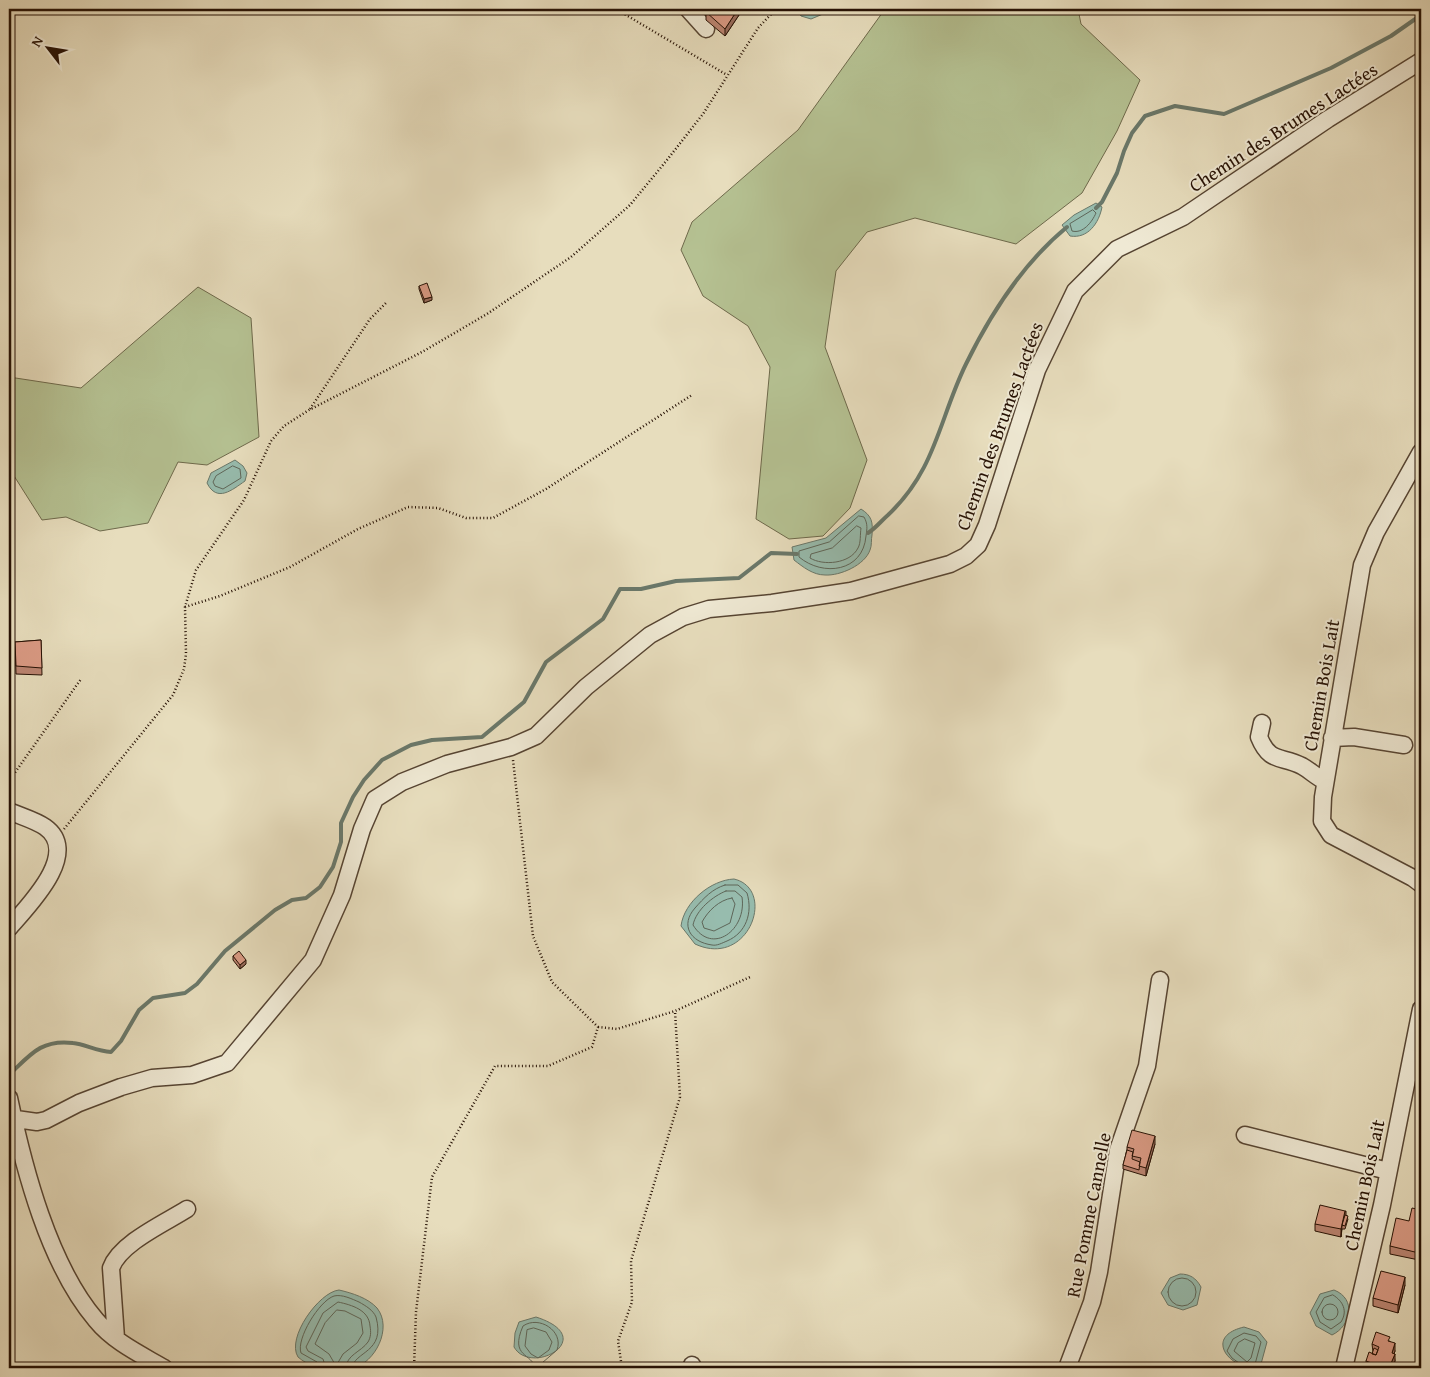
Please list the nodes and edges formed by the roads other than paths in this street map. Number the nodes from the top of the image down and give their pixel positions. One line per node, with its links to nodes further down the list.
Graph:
1 (688, 9): 2 (street)
2 (706, 29)
3 (1421, 61): 15 (street, Chemin des Brumes Lactées)
4 (1421, 452): 6 (street, Chemin Bois Lait)
5 (1262, 723): 8 (street)
6 (1332, 738): 7 (street); 8 (street, Chemin Bois Lait)
7 (1404, 745)
8 (1325, 781): 10 (street, Chemin Bois Lait)
9 (9, 811): 11 (street)
10 (1421, 884)
11 (9, 928)
12 (1160, 980): 21 (street, Rue Pomme Cannelle)
13 (1421, 1009): 17 (street, Chemin Bois Lait)
14 (9, 1098): 15 (street)
15 (11, 1118): 19 (street)
16 (1245, 1135): 17 (street)
17 (1388, 1171): 22 (street, Chemin Bois Lait)
18 (187, 1208): 19 (street)
19 (116, 1338): 20 (street)
20 (162, 1368)
21 (1067, 1368)
22 (1344, 1368)

